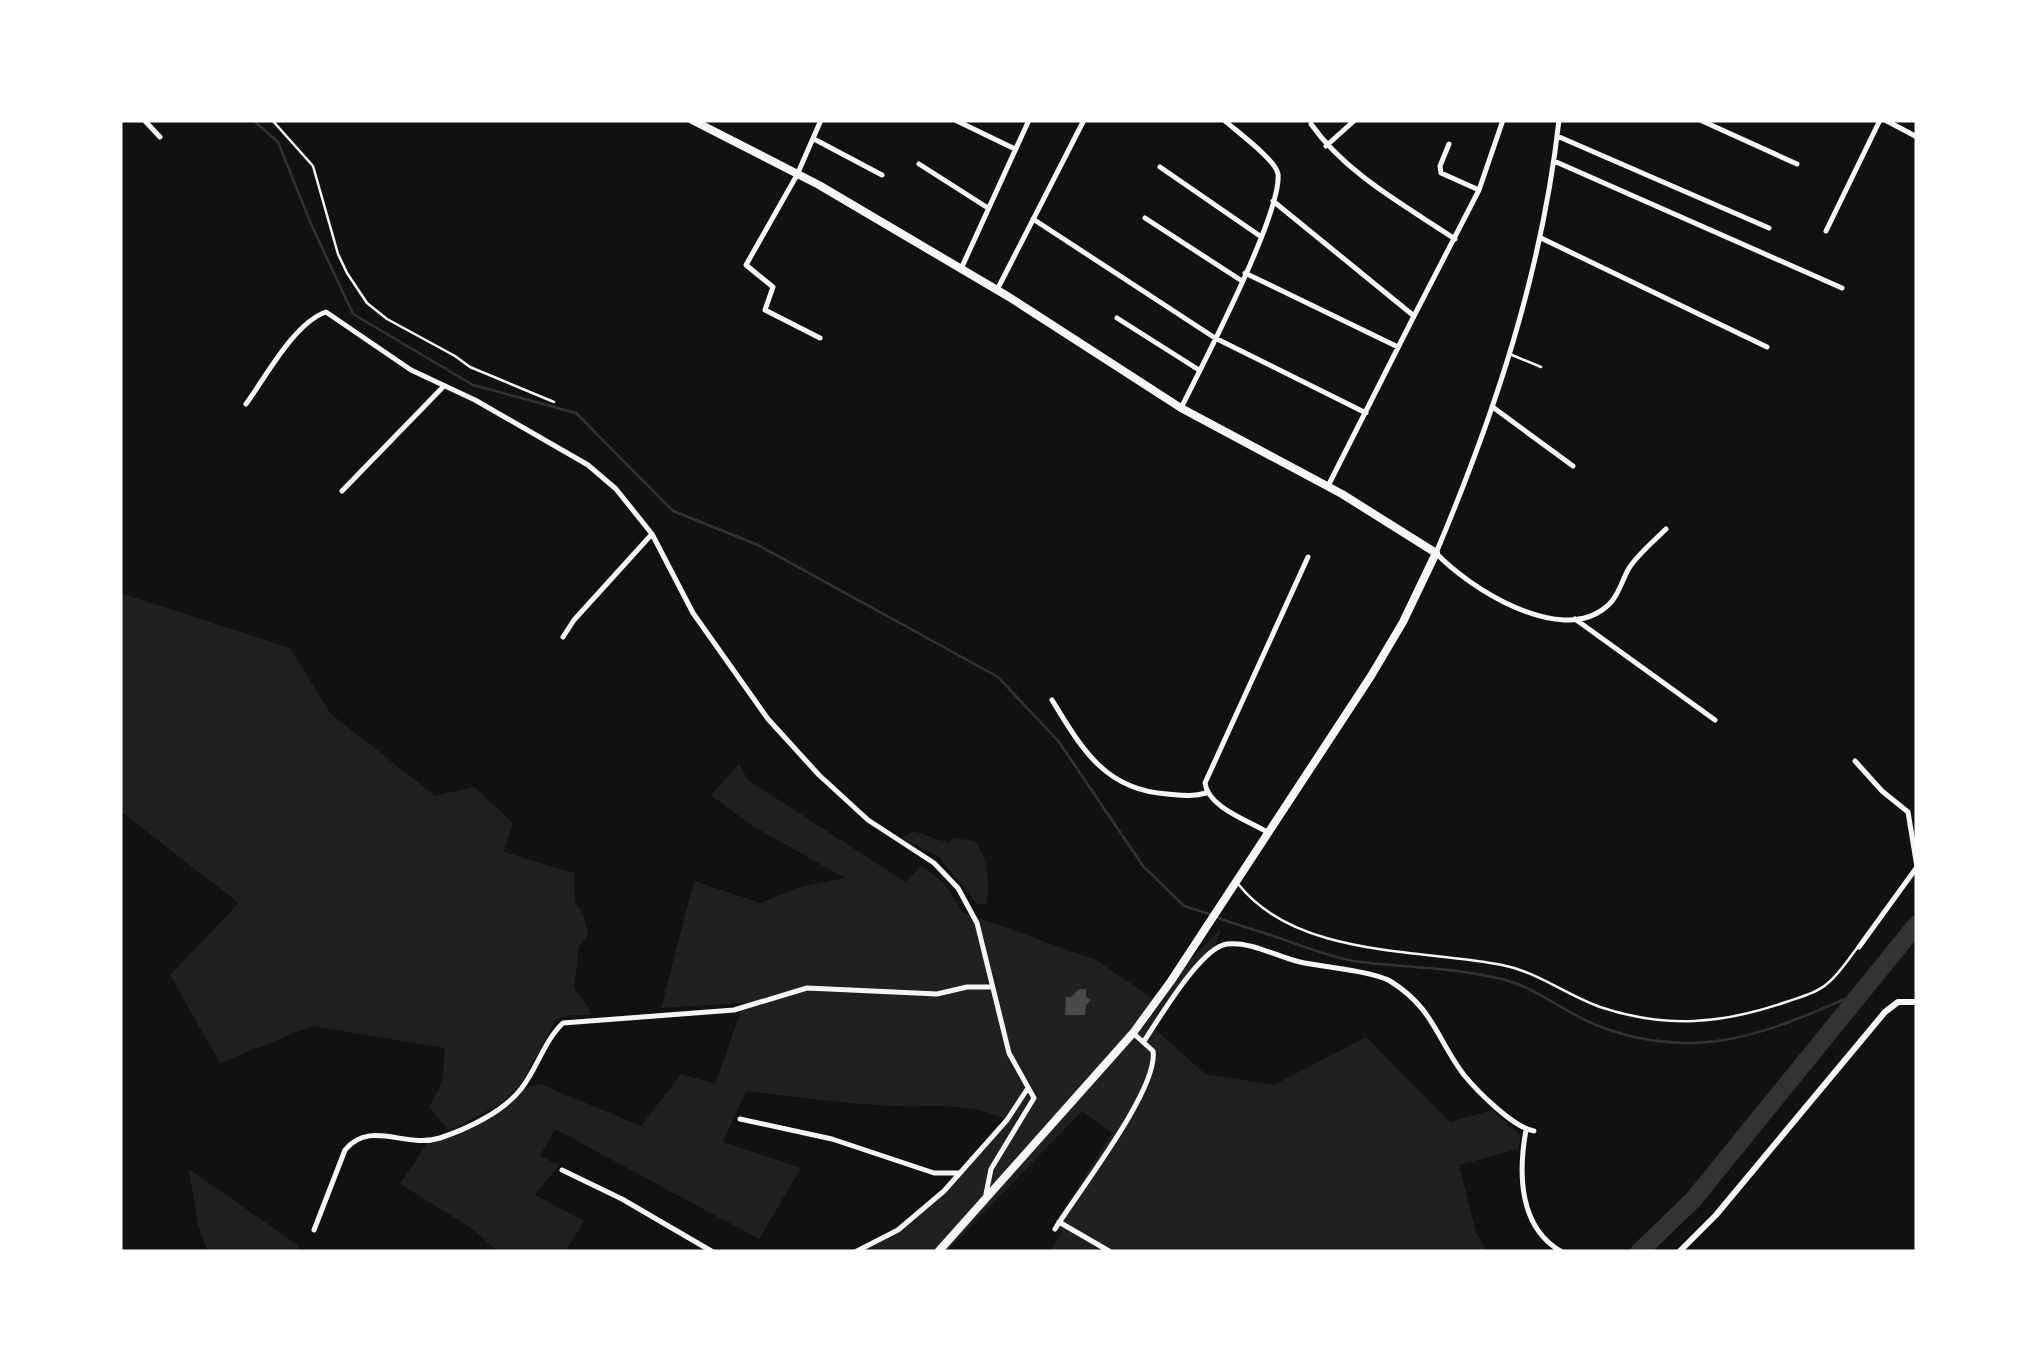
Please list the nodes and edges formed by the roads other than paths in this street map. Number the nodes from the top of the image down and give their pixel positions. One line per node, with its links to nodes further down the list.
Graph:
1 (144, 120): 15 (street)
2 (692, 120): 25 (main road)
3 (821, 120): 17 (street)
4 (1029, 120): 20 (street)
5 (1084, 120): 31 (street)
6 (1224, 120): 28 (street)
7 (1355, 120): 19 (street)
8 (1503, 120): 27 (street)
9 (1559, 120): 14 (street)
10 (1700, 120): 23 (street)
11 (1883, 120): 16 (street); 33 (street)
12 (957, 121): 20 (street)
13 (1311, 124): 19 (street)
14 (1558, 136): 21 (street); 32 (street)
15 (160, 137)
16 (1917, 137)
17 (813, 138): 25 (street); 26 (street)
18 (1449, 144): 27 (street)
19 (1326, 146): 36 (street)
20 (1016, 149): 29 (street)
21 (1554, 162): 35 (street); 40 (street)
22 (919, 164): 29 (street)
23 (1796, 164)
24 (1160, 167): 34 (street)
25 (797, 175): 37 (main road); 44 (street)
26 (882, 175)
27 (1480, 190): 36 (street)
28 (1273, 200): 34 (street); 42 (street)
29 (989, 208): 37 (street)
30 (1144, 218): 39 (street)
31 (1033, 219): 41 (street); 45 (street)
32 (1769, 228)
33 (1826, 231)
34 (1260, 236): 38 (street)
35 (1541, 238): 47 (street); 48 (street)
36 (1456, 239): 42 (street)
37 (961, 269): 41 (main road)
38 (1245, 272): 39 (street); 46 (street)
39 (1242, 281): 45 (street)
40 (1842, 288)
41 (997, 290): 53 (main road)
42 (1414, 316): 46 (street)
43 (1118, 318): 50 (street)
44 (820, 338)
45 (1215, 338): 50 (street); 55 (street)
46 (1398, 347): 55 (street)
47 (1767, 347)
48 (1511, 354): 49 (lane); 54 (street)
49 (1541, 367)
50 (1200, 370): 53 (street)
51 (443, 388): 52 (street); 58 (street); 60 (street)
52 (246, 404)
53 (1182, 408): 57 (main road)
54 (1494, 408): 56 (street); 61 (street)
55 (1366, 414): 57 (street)
56 (1574, 466)
57 (1328, 486): 61 (main road)
58 (342, 491)
59 (1666, 529): 63 (street)
60 (652, 534): 64 (street); 72 (street)
61 (1436, 552): 63 (street); 69 (main road)
62 (1308, 557): 68 (street)
63 (1575, 619): 66 (street)
64 (563, 637)
65 (1052, 700): 68 (street)
66 (1715, 720)
67 (1856, 760): 71 (street)
68 (1206, 794): 69 (street)
69 (1270, 833): 70 (main road)
70 (1238, 884): 71 (lane); 74 (main road)
71 (1859, 947)
72 (992, 987): 76 (street); 84 (street)
73 (1917, 1002): 91 (street)
74 (1133, 1033): 75 (street); 82 (main road)
75 (1144, 1041): 78 (street); 83 (street)
76 (1028, 1088): 81 (street); 82 (street)
77 (740, 1119): 81 (street)
78 (1526, 1130): 79 (street); 90 (street)
79 (1534, 1132)
80 (562, 1170): 87 (street)
81 (958, 1173): 88 (street)
82 (986, 1198): 89 (main road)
83 (1059, 1222): 85 (street); 86 (street)
84 (314, 1230)
85 (1054, 1230)
86 (1110, 1250)
87 (712, 1252)
88 (855, 1252)
89 (938, 1252)
90 (1562, 1252)
91 (1678, 1252)

